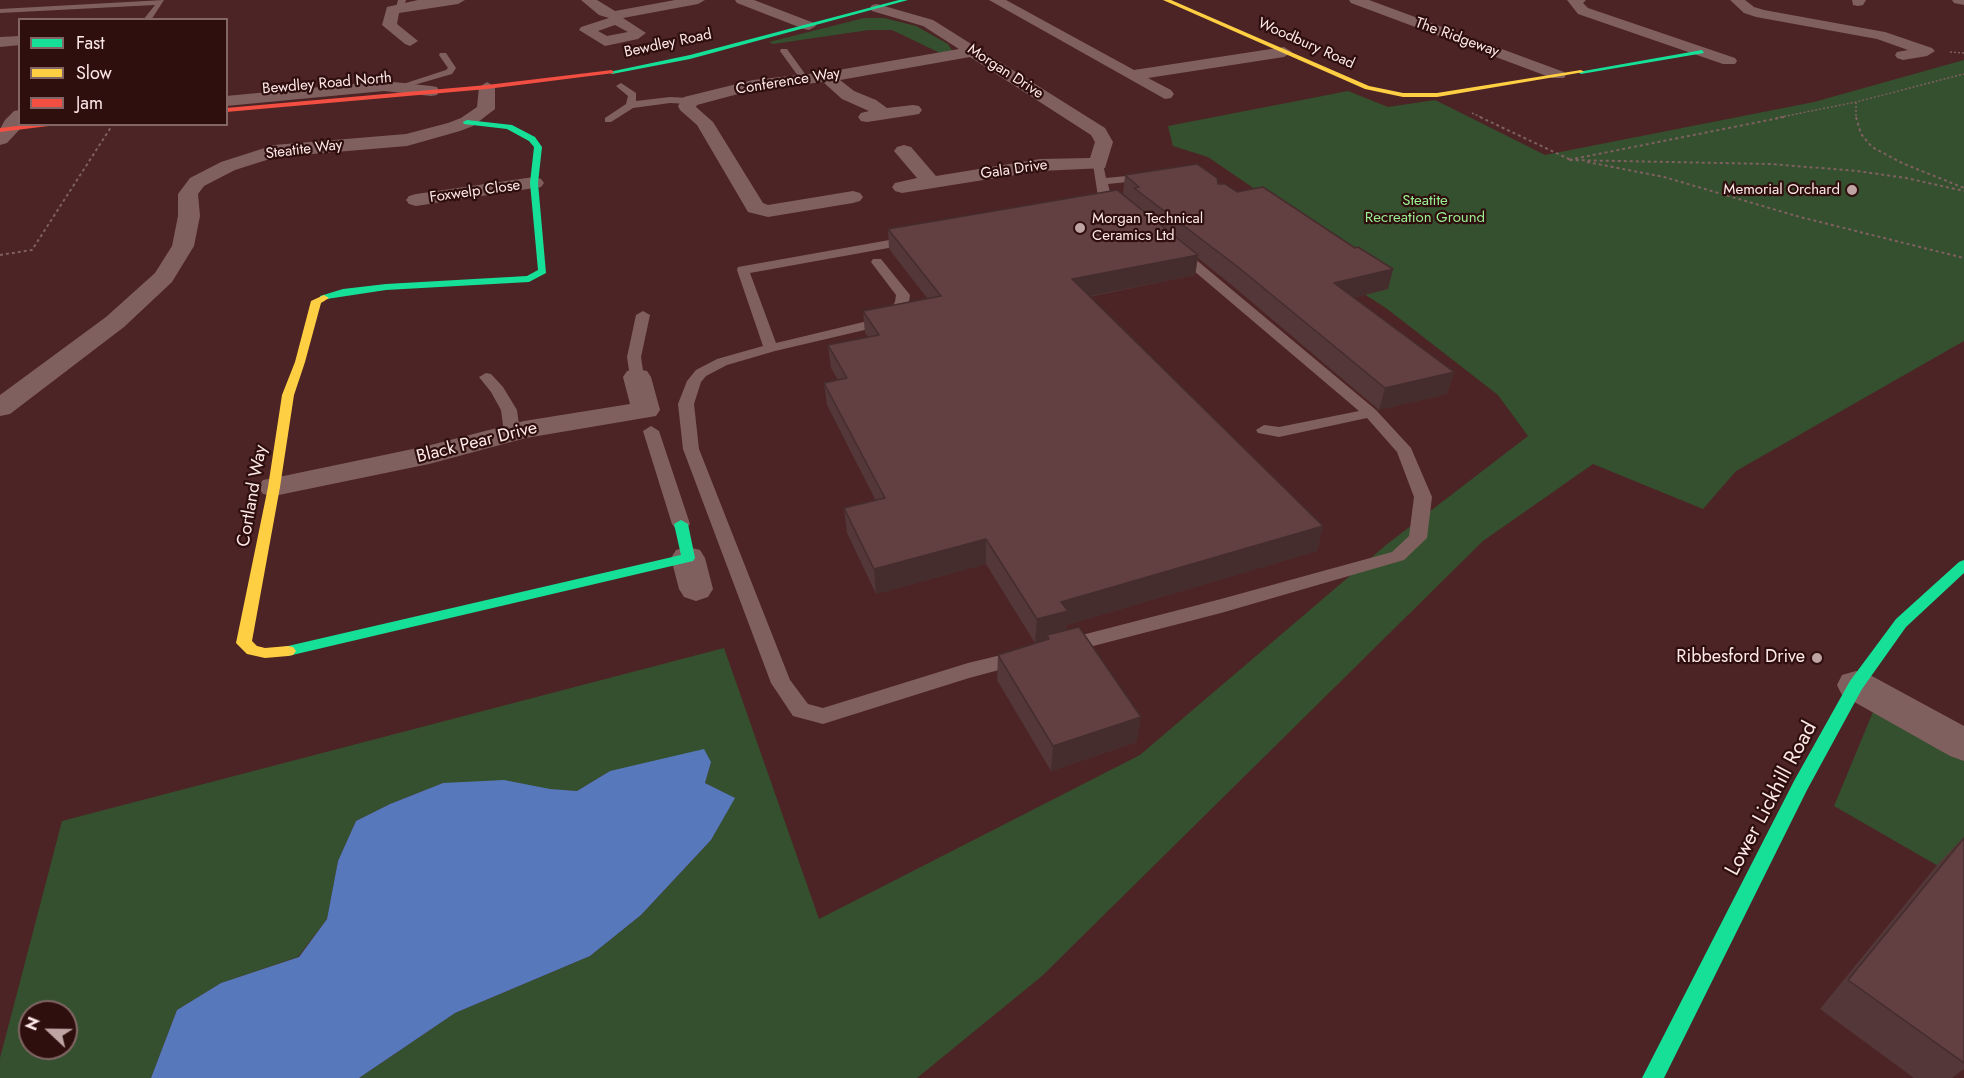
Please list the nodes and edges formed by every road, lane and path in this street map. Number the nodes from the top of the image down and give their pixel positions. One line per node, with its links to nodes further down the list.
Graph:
1 (458, 0): 13 (street)
2 (588, 0): 17 (street)
3 (698, 0): 17 (street)
4 (742, 0): 18 (street)
5 (905, 0): 14 (street, Bewdley Road)
6 (996, 0): 32 (street)
7 (1166, 0): 26 (street, Woodbury Road)
8 (1356, 0): 33 (street, The Ridgeway)
9 (1579, 0): 27 (street, The Ridgeway)
10 (1737, 0): 19 (street)
11 (1959, 0): 12 (street)
12 (1964, 1)
13 (401, 3): 22 (street)
14 (877, 8): 18 (street, Bewdley Road); 25 (street, Morgan Drive)
15 (0, 11): 16 (lane)
16 (149, 18)
17 (619, 20): 17 (street)
18 (809, 26): 38 (street, Bewdley Road)
19 (1828, 26): 20 (street); 29 (street)
20 (1800, 35)
21 (18, 40): 23 (street)
22 (410, 41)
23 (0, 42)
24 (784, 51): 35 (lane)
25 (975, 51): 34 (street, Conference Way); 57 (street, Morgan Drive)
26 (1284, 52): 32 (street); 41 (street, Woodbury Road)
27 (1702, 52): 30 (street, The Ridgeway); 33 (street, The Ridgeway)
28 (443, 55): 37 (lane)
29 (1904, 56)
30 (1729, 62)
31 (1964, 74): 45 (path)
32 (1132, 75): 40 (street)
33 (1558, 75): 42 (street, The Ridgeway)
34 (827, 77): 35 (street, Conference Way); 48 (street)
35 (804, 78): 44 (street, Conference Way)
36 (621, 86): 46 (lane)
37 (403, 87): 39 (street); 43 (street)
38 (488, 87): 39 (street, Bewdley Road); 50 (street, Steatite Way)
39 (431, 91): 47 (street, Bewdley Road North)
40 (1165, 94)
41 (1403, 95): 42 (street, The Ridgeway)
42 (1437, 95): 53 (path)
43 (228, 101)
44 (690, 101): 46 (lane); 55 (street)
45 (1856, 102): 53 (path); 61 (path)
46 (630, 105): 49 (lane)
47 (228, 110)
48 (913, 110)
49 (608, 120)
50 (467, 122): 59 (street, Cortland Way); 75 (street, Steatite Way)
51 (112, 126): 68 (path)
52 (904, 151): 58 (street)
53 (1568, 160): 61 (path); 69 (path)
54 (758, 171): 55 (street)
55 (735, 174): 62 (street)
56 (1164, 174): 57 (lane)
57 (1101, 179): 58 (street, Gala Drive); 64 (lane); 65 (lane)
58 (931, 182): 60 (street, Gala Drive)
59 (534, 183): 63 (street, Foxwelp Close); 80 (street, Cortland Way)
60 (902, 187)
61 (1964, 189)
62 (853, 197)
63 (415, 201)
64 (1122, 206)
65 (1074, 210)
66 (928, 237): 72 (lane)
67 (1165, 241): 76 (lane)
68 (0, 255)
69 (1964, 258)
70 (877, 262): 72 (lane)
71 (643, 315): 74 (lane)
72 (771, 348): 76 (lane)
73 (486, 377): 79 (lane)
74 (637, 377): 77 (street)
75 (0, 408)
76 (1371, 413): 78 (lane)
77 (649, 420): 79 (street, Black Pear Drive); 81 (lane)
78 (1264, 430)
79 (512, 433): 80 (street, Black Pear Drive)
80 (274, 487): 81 (street, Cortland Way)
81 (681, 524)
82 (1964, 565): 83 (street, Lower Lickhill Road)
83 (1856, 685): 84 (street); 85 (street, Lower Lickhill Road)
84 (1964, 745)
85 (1653, 1078)

